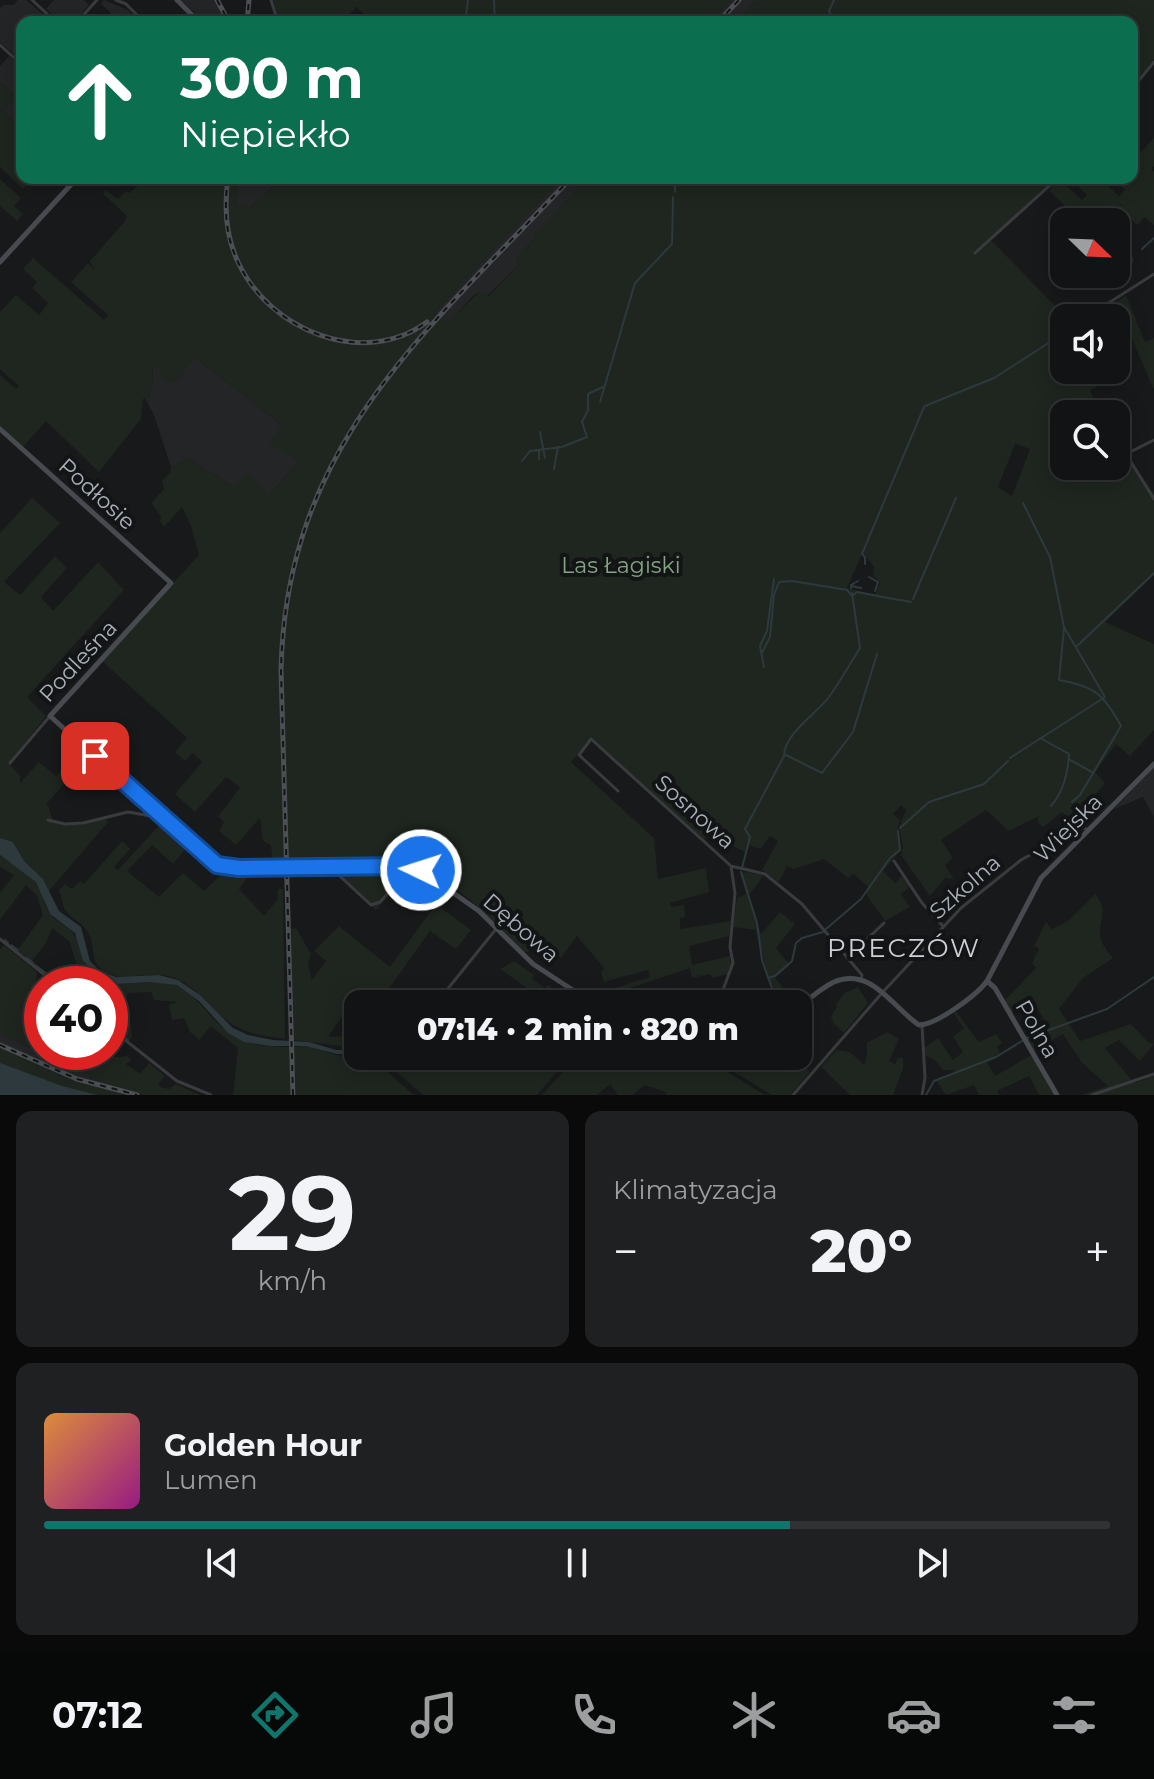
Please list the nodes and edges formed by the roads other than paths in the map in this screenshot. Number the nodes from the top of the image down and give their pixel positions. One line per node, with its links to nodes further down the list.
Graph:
1 (32, 0): 5 (street)
2 (97, 0): 6 (street)
3 (116, 0): 7 (street)
4 (177, 0): 8 (street)
5 (49, 16)
6 (82, 16)
7 (138, 16)
8 (193, 16)
9 (0, 45): 10 (street)
10 (16, 60)
11 (1154, 62): 12 (street)
12 (1138, 82)
13 (72, 184): 16 (street)
14 (1051, 184): 15 (street)
15 (975, 253)
16 (0, 262)
17 (1154, 274): 18 (street)
18 (1107, 304)
19 (0, 429): 24 (street, Podłosie)
20 (1154, 440): 21 (street)
21 (1130, 452)
22 (1130, 460): 23 (street)
23 (1154, 499)
24 (171, 583): 25 (street, Podleśna)
25 (50, 716): 26 (street, Podleśna); 29 (street)
26 (10, 763)
27 (1154, 764): 31 (street, Wiejska)
28 (618, 791): 33 (street, Sosnowa)
29 (164, 819): 30 (street); 34 (street)
30 (48, 820)
31 (1087, 832): 37 (street, Szkolna); 43 (street, Wiejska)
32 (894, 861): 37 (street)
33 (731, 866): 40 (street, Sosnowa); 46 (street)
34 (330, 867): 35 (street); 35 (street)
35 (412, 867): 38 (street, Dębowa)
36 (884, 923): 40 (street)
37 (943, 925): 47 (street, Szkolna)
38 (498, 927): 44 (street); 45 (street, Dębowa)
39 (0, 939): 41 (street)
40 (847, 958): 42 (street, Sosnowa)
41 (34, 966)
42 (861, 980): 47 (street, Sosnowa); 48 (street)
43 (987, 981): 49 (street, Wiejska); 55 (street, Polna)
44 (447, 990)
45 (573, 990)
46 (723, 990)
47 (882, 993): 49 (street, Sosnowa); 53 (street, Szkolna)
48 (812, 998)
49 (922, 1026): 54 (street)
50 (128, 1042): 52 (street)
51 (1154, 1074): 56 (street)
52 (211, 1095)
53 (793, 1095)
54 (922, 1095)
55 (1057, 1095)
56 (1092, 1095)

